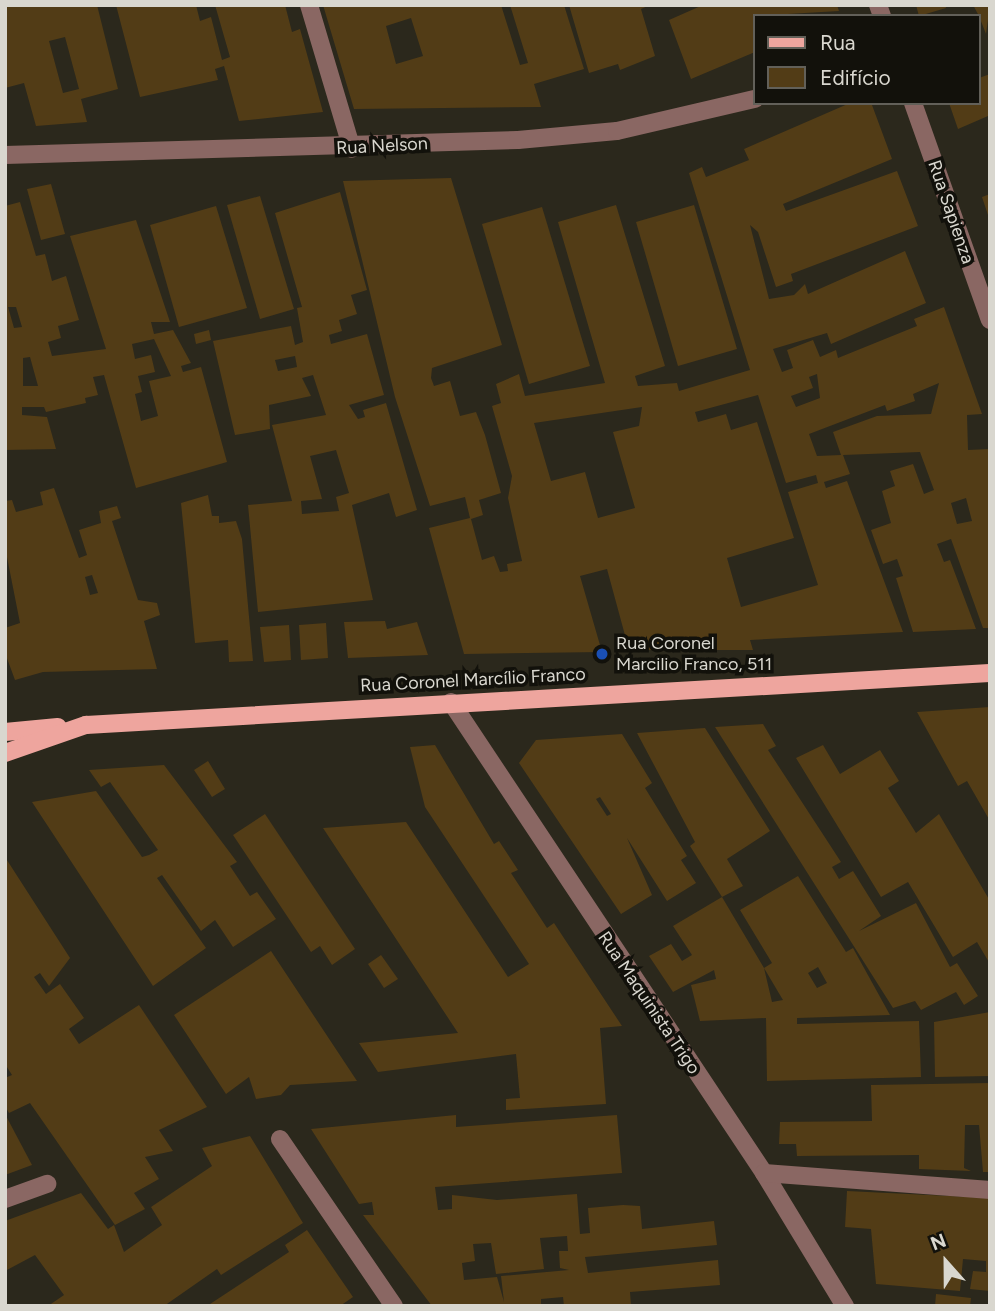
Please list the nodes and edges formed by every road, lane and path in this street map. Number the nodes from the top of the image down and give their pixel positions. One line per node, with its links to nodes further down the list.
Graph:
1 (309, 5): 4 (street)
2 (754, 99): 4 (street, Rua Nelson)
3 (914, 105): 6 (street, Rua Sapienza)
4 (352, 149): 5 (street, Rua Nelson)
5 (5, 156)
6 (990, 320)
7 (990, 673): 8 (main road, Rua Coronel Marcílio Franco)
8 (450, 702): 9 (main road, Rua Coronel Marcílio Franco); 13 (street, Rua Maquinista Trigo)
9 (86, 725): 10 (main road); 11 (main road, Rua Coronel Marcílio Franco)
10 (5, 732)
11 (5, 753)
12 (280, 1139): 17 (street)
13 (764, 1173): 15 (street); 18 (street, Rua Maquinista Trigo)
14 (47, 1184): 16 (street)
15 (990, 1190)
16 (5, 1199)
17 (394, 1306)
18 (845, 1306)

